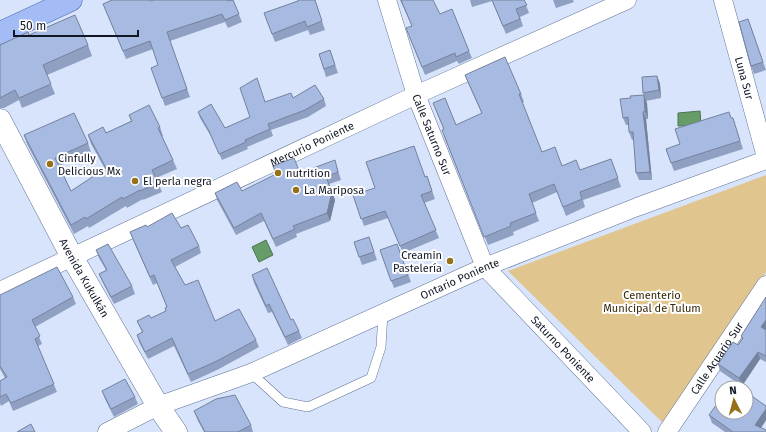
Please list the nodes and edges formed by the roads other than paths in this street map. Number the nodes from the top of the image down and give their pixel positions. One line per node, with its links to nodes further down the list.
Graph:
1 (71, 0): 5 (main road)
2 (387, 0): 6 (street, Calle Saturno Sur)
3 (626, 0): 6 (street, Mercurio Poniente)
4 (723, 0): 8 (street, Luna Sur)
5 (0, 33)
6 (416, 95): 10 (street, Mercurio Poniente); 11 (street, Calle Saturno Sur)
7 (0, 120): 10 (street, Avenida Kukulkán)
8 (766, 157)
9 (766, 160): 11 (street, Ontario Poniente)
10 (72, 257): 13 (street, Mercurio Poniente); 16 (street, Avenida Kukulkán)
11 (485, 267): 14 (street, Ontario Poniente); 19 (street, Saturno Poniente)
12 (766, 285): 20 (street, Calle Acuario Sur)
13 (0, 292)
14 (383, 313): 15 (street, Ontario Poniente); 15 (lane)
15 (251, 373): 16 (street, Ontario Poniente)
16 (158, 406): 17 (street, Ontario Poniente); 18 (street, Avenida Kukulkán)
17 (108, 432)
18 (176, 432)
19 (642, 432)
20 (667, 432)

